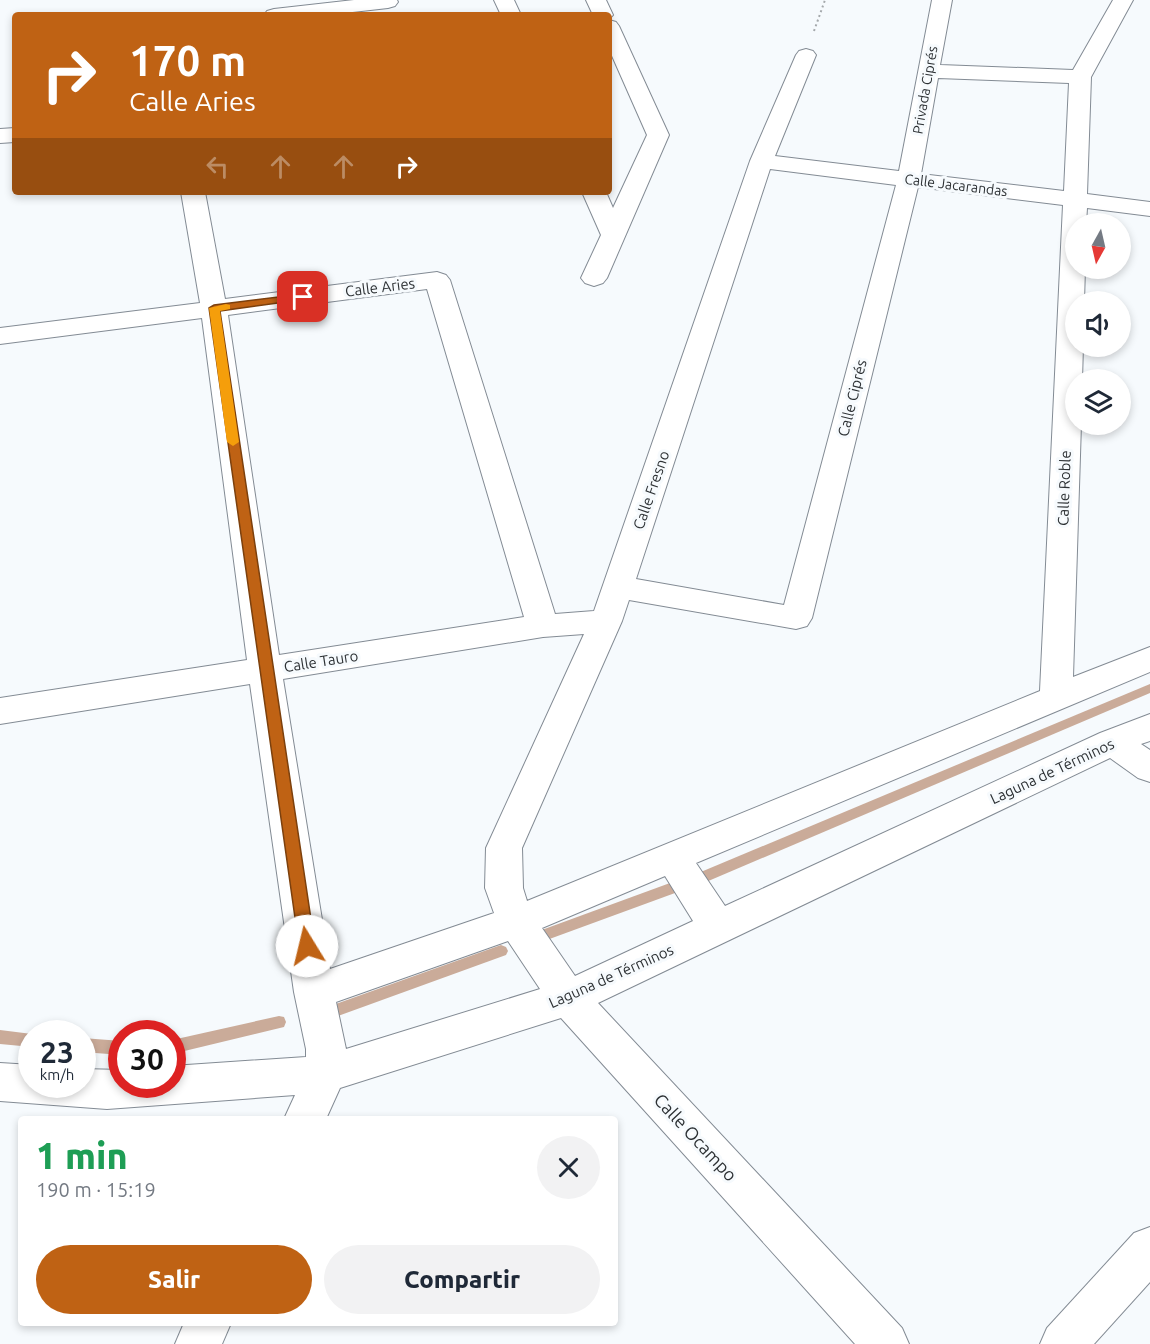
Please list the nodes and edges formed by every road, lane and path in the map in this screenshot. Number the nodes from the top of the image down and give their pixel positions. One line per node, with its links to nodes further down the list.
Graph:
1 (942, 0): 7 (street, Privada Ciprés)
2 (1123, 0): 8 (street, Calle Roble)
3 (388, 1): 4 (street)
4 (298, 12)
5 (612, 33): 15 (street)
6 (806, 55): 9 (street, Calle Fresno)
7 (929, 71): 8 (street); 10 (street, Privada Ciprés)
8 (1080, 77): 13 (street, Calle Roble)
9 (761, 161): 10 (street, Calle Jacarandas); 19 (street, Calle Fresno)
10 (909, 179): 13 (street, Calle Jacarandas); 19 (street, Calle Ciprés)
11 (194, 195): 17 (street)
12 (595, 195): 15 (street)
13 (1076, 199): 14 (street, Calle Jacarandas); 24 (street, Calle Roble)
14 (1150, 209)
15 (613, 234): 16 (street)
16 (594, 278)
17 (214, 308): 18 (street, Calle Aries); 21 (street, Calle Aries); 23 (street)
18 (0, 336)
19 (618, 587): 20 (street, Calle Fresno)
20 (606, 621): 21 (street, Calle Tauro); 30 (street, Calle Fresno)
21 (543, 626): 23 (street, Calle Tauro)
22 (1150, 659): 24 (street)
23 (265, 670): 25 (street, Calle Tauro); 32 (street)
24 (1056, 699): 29 (street)
25 (0, 711)
26 (1150, 727): 27 (street, Laguna de Términos)
27 (1112, 742): 28 (street); 31 (street, Laguna de Términos)
28 (1150, 768)
29 (672, 857): 30 (street); 31 (street)
30 (516, 922): 32 (street); 33 (street, Calle Ocampo)
31 (718, 927): 33 (street, Laguna de Términos)
32 (314, 992): 34 (street)
33 (568, 998): 34 (street, Laguna de Términos); 42 (street, Calle Ocampo)
34 (326, 1074): 37 (street, Laguna de Términos); 38 (street)
35 (0, 1082): 36 (street)
36 (18, 1083)
37 (96, 1089)
38 (306, 1116)
39 (1150, 1249): 43 (street)
40 (207, 1326): 41 (street)
41 (198, 1344)
42 (886, 1344)
43 (1063, 1344)

